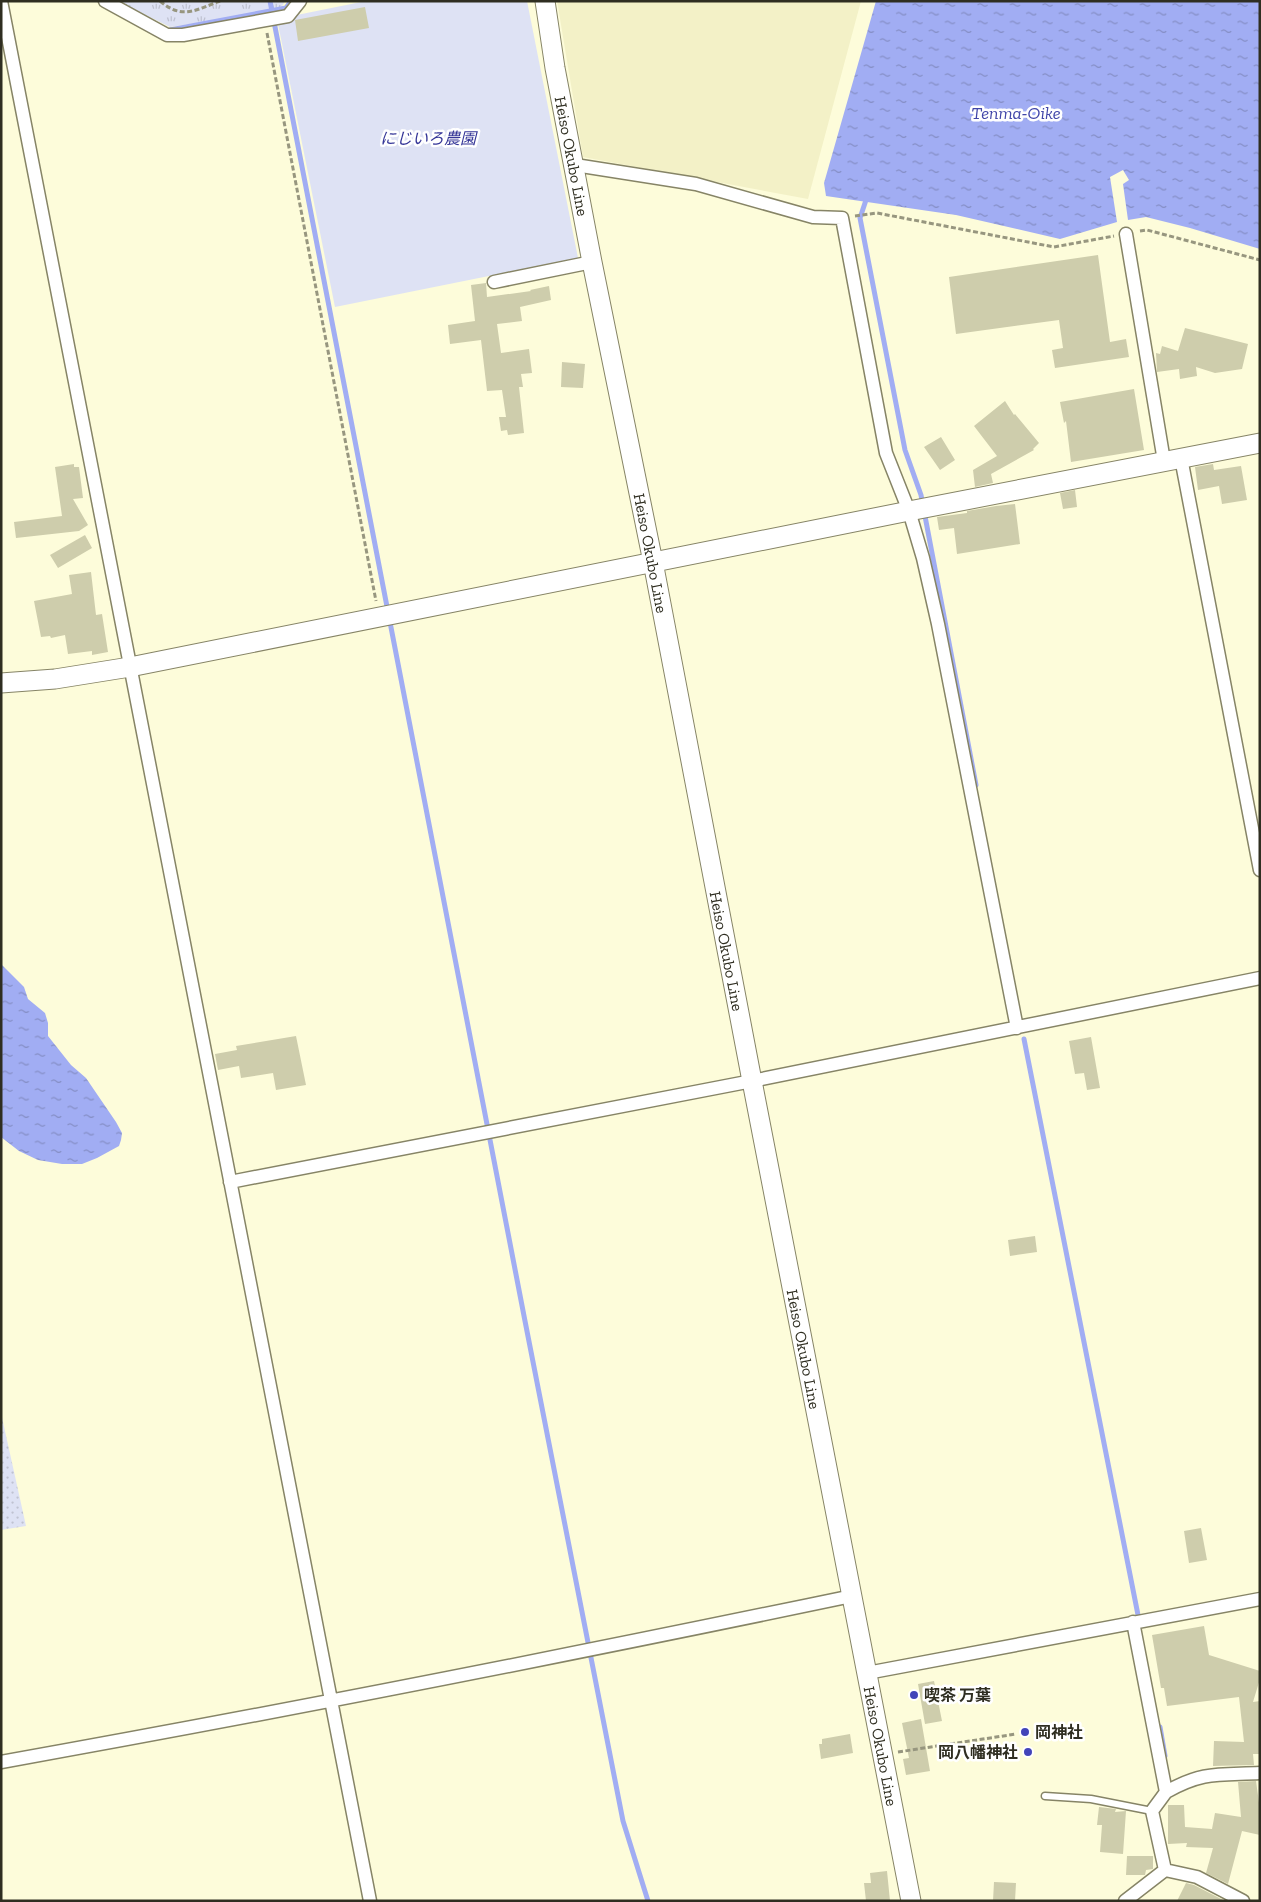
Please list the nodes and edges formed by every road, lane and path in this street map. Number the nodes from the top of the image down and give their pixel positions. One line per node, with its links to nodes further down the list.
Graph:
1 (2, 1): 19 (street)
2 (105, 1): 7 (street)
3 (160, 1): 4 (path)
4 (220, 1)
5 (300, 1): 7 (street)
6 (545, 1): 8 (main road, Heiso Okubo Line)
7 (264, 20): 18 (path)
8 (575, 165): 9 (street); 12 (main road, Heiso Okubo Line)
9 (842, 218): 10 (path); 16 (street)
10 (1126, 234): 11 (path); 15 (street)
11 (1260, 260)
12 (592, 262): 13 (street); 17 (main road, Heiso Okubo Line)
13 (494, 282)
14 (1260, 443): 15 (main road)
15 (1173, 460): 16 (main road); 21 (street)
16 (909, 511): 17 (main road); 23 (street)
17 (653, 562): 18 (main road); 24 (main road, Heiso Okubo Line)
18 (379, 617): 19 (main road)
19 (130, 667): 20 (main road); 25 (street)
20 (1, 683)
21 (1260, 870)
22 (1260, 978): 23 (street)
23 (1016, 1028): 24 (street)
24 (752, 1081): 25 (street); 26 (main road, Heiso Okubo Line)
25 (230, 1182): 30 (street)
26 (852, 1596): 29 (main road, Heiso Okubo Line); 30 (street)
27 (1260, 1599): 28 (street)
28 (1133, 1622): 29 (street); 35 (street)
29 (867, 1673): 32 (main road, Heiso Okubo Line)
30 (330, 1701): 33 (street); 40 (street)
31 (1016, 1734): 32 (path)
32 (883, 1755): 41 (main road, Heiso Okubo Line)
33 (1, 1762)
34 (1260, 1774): 35 (street)
35 (1166, 1792): 37 (street)
36 (1044, 1796): 37 (lane)
37 (1152, 1811): 38 (street)
38 (1165, 1870): 39 (street); 43 (street)
39 (1143, 1895): 42 (street)
40 (370, 1901)
41 (910, 1901)
42 (1125, 1901)
43 (1243, 1901)

